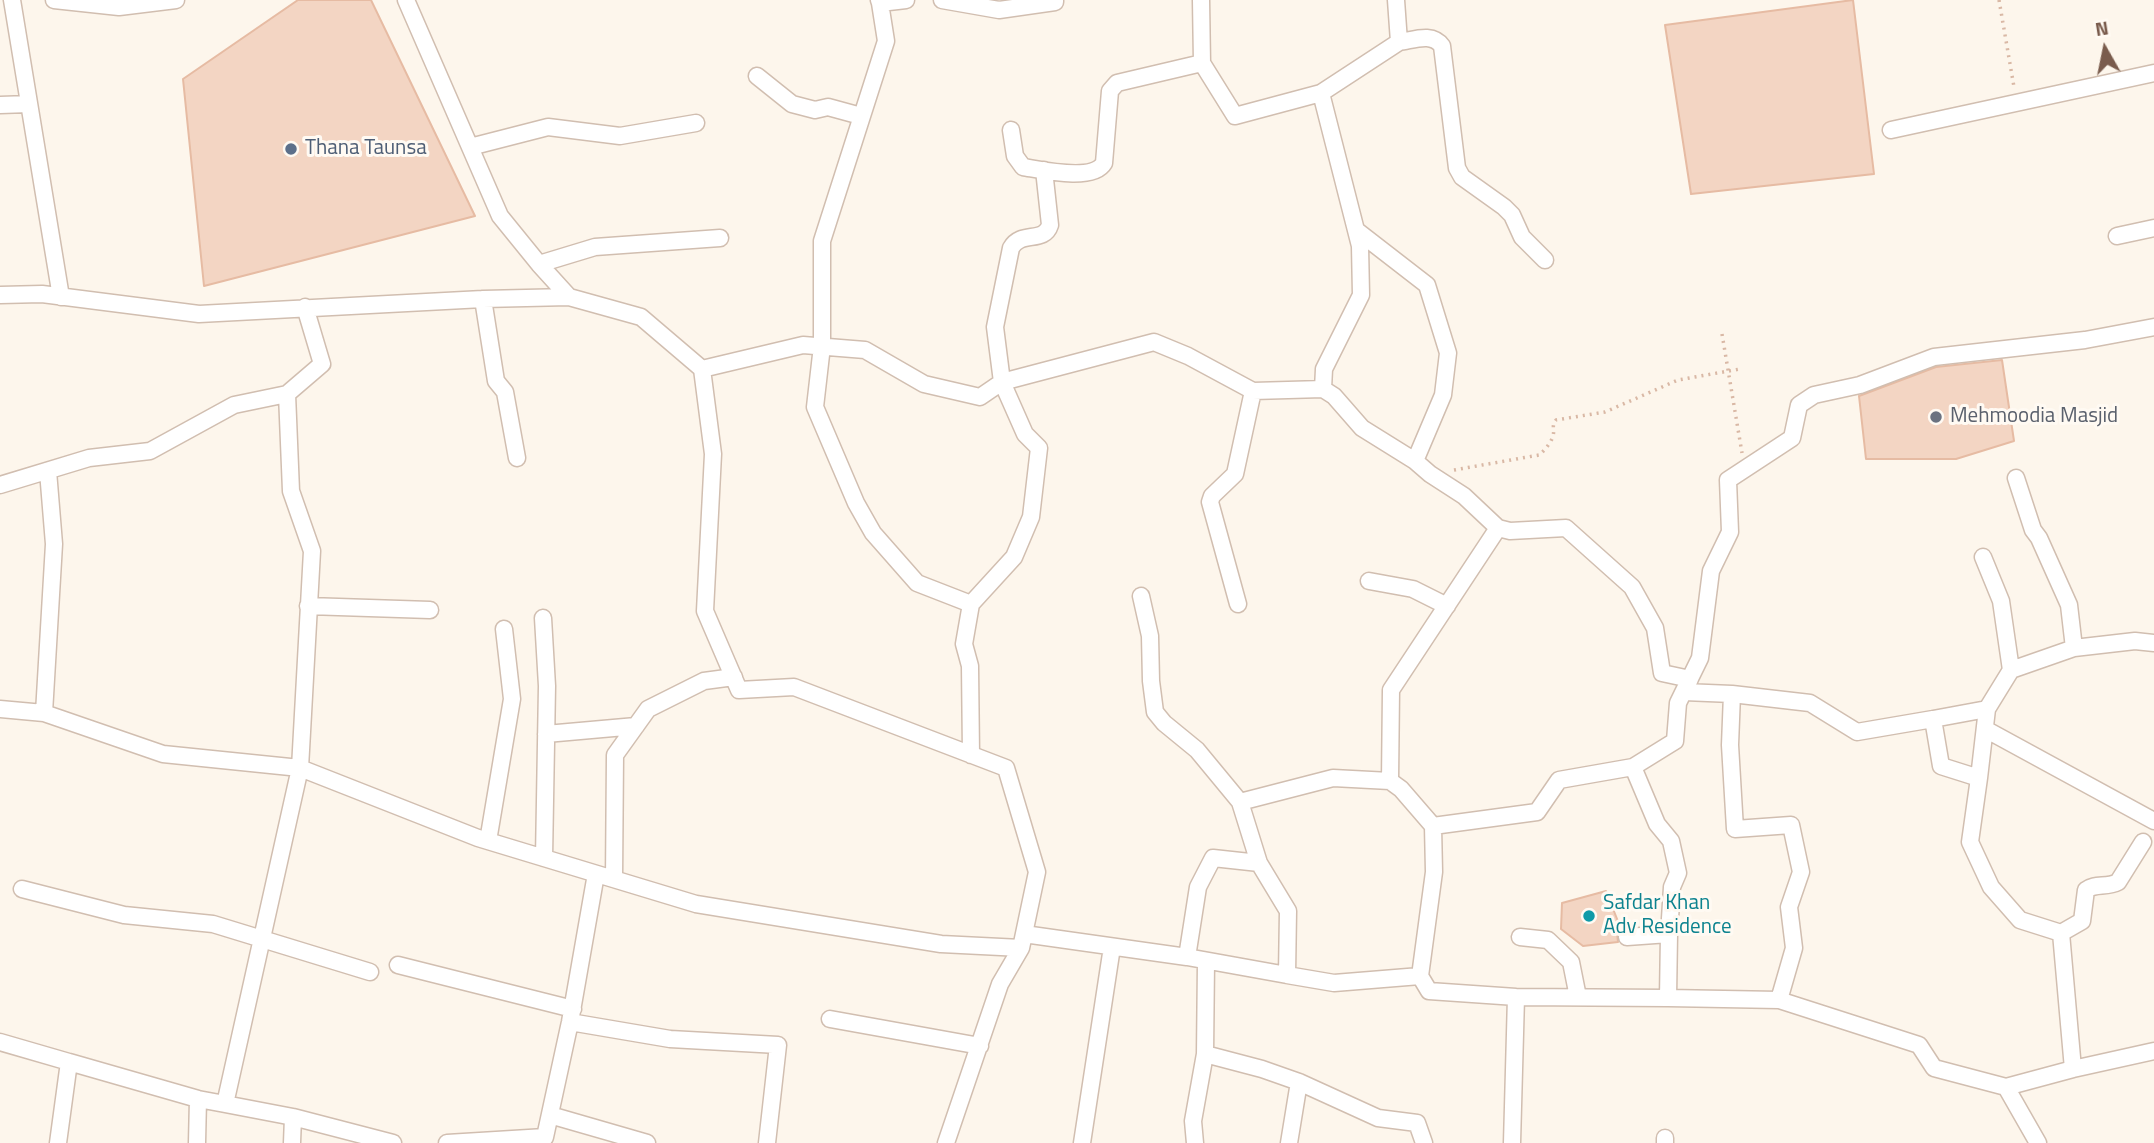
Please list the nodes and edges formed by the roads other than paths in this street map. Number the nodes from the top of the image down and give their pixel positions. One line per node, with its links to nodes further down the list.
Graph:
1 (54, 0): 2 (street)
2 (176, 0)
3 (406, 0): 22 (street)
4 (906, 0): 9 (street)
5 (942, 0): 6 (street)
6 (1055, 0)
7 (1201, 0): 12 (street)
8 (1396, 0): 11 (street)
9 (879, 1): 18 (street)
10 (9, 11): 16 (street)
11 (1399, 42): 15 (street); 28 (street)
12 (1202, 64): 15 (street); 23 (street)
13 (2154, 74): 21 (street)
14 (757, 76): 18 (street)
15 (1321, 93): 25 (street)
16 (29, 103): 17 (street); 31 (street)
17 (0, 105)
18 (861, 116): 36 (street)
19 (696, 123): 22 (street)
20 (1011, 130): 23 (street)
21 (1891, 130)
22 (470, 146): 29 (street)
23 (1044, 170): 38 (street)
24 (2154, 228): 26 (street)
25 (1356, 230): 39 (street); 43 (street)
26 (2117, 236)
27 (720, 238): 29 (street)
28 (1545, 260)
29 (539, 264): 32 (street)
30 (0, 295): 31 (street)
31 (61, 297): 34 (street)
32 (569, 297): 33 (street); 37 (street)
33 (482, 299): 34 (street); 42 (street)
34 (305, 307): 41 (street)
35 (2154, 327): 62 (street)
36 (822, 346): 37 (street); 38 (street); 51 (street)
37 (702, 369): 61 (street)
38 (1002, 382): 40 (street); 51 (street)
39 (1323, 389): 40 (street); 43 (street)
40 (1253, 391): 52 (street)
41 (287, 394): 44 (street); 53 (street)
42 (517, 458)
43 (1415, 461): 47 (street)
44 (48, 471): 46 (street); 66 (street)
45 (2016, 478): 59 (street)
46 (0, 485)
47 (1498, 528): 54 (street); 62 (street)
48 (1983, 557): 60 (street)
49 (1369, 580): 54 (street)
50 (1141, 596): 76 (street)
51 (971, 604): 71 (street)
52 (1238, 604)
53 (307, 606): 55 (street); 73 (street)
54 (1447, 606): 75 (street)
55 (430, 610)
56 (543, 618): 70 (street)
57 (504, 629): 80 (street)
58 (2154, 643): 59 (street)
59 (2074, 648): 60 (street)
60 (2011, 670): 65 (street)
61 (734, 677): 68 (street); 71 (street)
62 (1687, 685): 63 (street); 72 (street)
63 (1732, 694): 67 (street); 103 (street)
64 (0, 709): 66 (street)
65 (1987, 709): 67 (street); 69 (street)
66 (44, 713): 73 (street)
67 (1933, 719): 74 (street)
68 (636, 726): 70 (street); 85 (street)
69 (1985, 729): 74 (street); 77 (street)
70 (546, 734): 82 (street)
71 (971, 755): 92 (street)
72 (1633, 767): 78 (street); 88 (street)
73 (300, 768): 80 (street); 91 (street)
74 (1979, 778): 87 (street)
75 (1390, 781): 76 (street); 78 (street)
76 (1240, 802): 83 (street)
77 (2154, 821)
78 (1433, 826): 99 (street)
79 (2154, 828): 81 (street)
80 (488, 841): 82 (street)
81 (2149, 844): 87 (street)
82 (544, 858): 84 (street)
83 (1259, 863): 94 (street); 98 (street)
84 (596, 874): 85 (street); 104 (street)
85 (614, 879): 92 (street)
86 (22, 889): 91 (street)
87 (2061, 933): 111 (street)
88 (1669, 934): 90 (street); 102 (street)
89 (1521, 937): 101 (street)
90 (1627, 937)
91 (263, 938): 97 (street); 115 (street)
92 (1023, 941): 93 (street); 107 (street)
93 (1112, 947): 94 (street); 127 (street)
94 (1187, 957): 95 (street)
95 (1206, 961): 98 (street); 109 (street)
96 (398, 965): 104 (street)
97 (370, 972)
98 (1287, 975): 99 (street)
99 (1420, 976): 100 (street)
100 (1516, 997): 101 (street); 131 (street)
101 (1578, 997): 102 (street)
102 (1668, 998): 103 (street)
103 (1779, 1000): 113 (street)
104 (572, 1015): 116 (street); 125 (street)
105 (830, 1019): 107 (street)
106 (0, 1042): 110 (street)
107 (980, 1046): 126 (street)
108 (2154, 1051): 111 (street)
109 (1205, 1054): 112 (street); 128 (street)
110 (69, 1062): 114 (street); 119 (street)
111 (2073, 1069): 113 (street)
112 (1299, 1082): 129 (street); 130 (street)
113 (2006, 1087): 132 (street)
114 (198, 1099): 115 (street); 120 (street)
115 (225, 1104): 117 (street)
116 (550, 1115): 118 (street); 124 (street)
117 (293, 1116): 121 (street); 122 (street)
118 (545, 1140): 123 (street)
119 (58, 1143)
120 (197, 1143)
121 (292, 1143)
122 (393, 1143)
123 (447, 1143)
124 (647, 1143)
125 (767, 1143)
126 (946, 1143)
127 (1082, 1143)
128 (1195, 1143)
129 (1289, 1143)
130 (1424, 1143)
131 (1512, 1143)
132 (2038, 1143)

